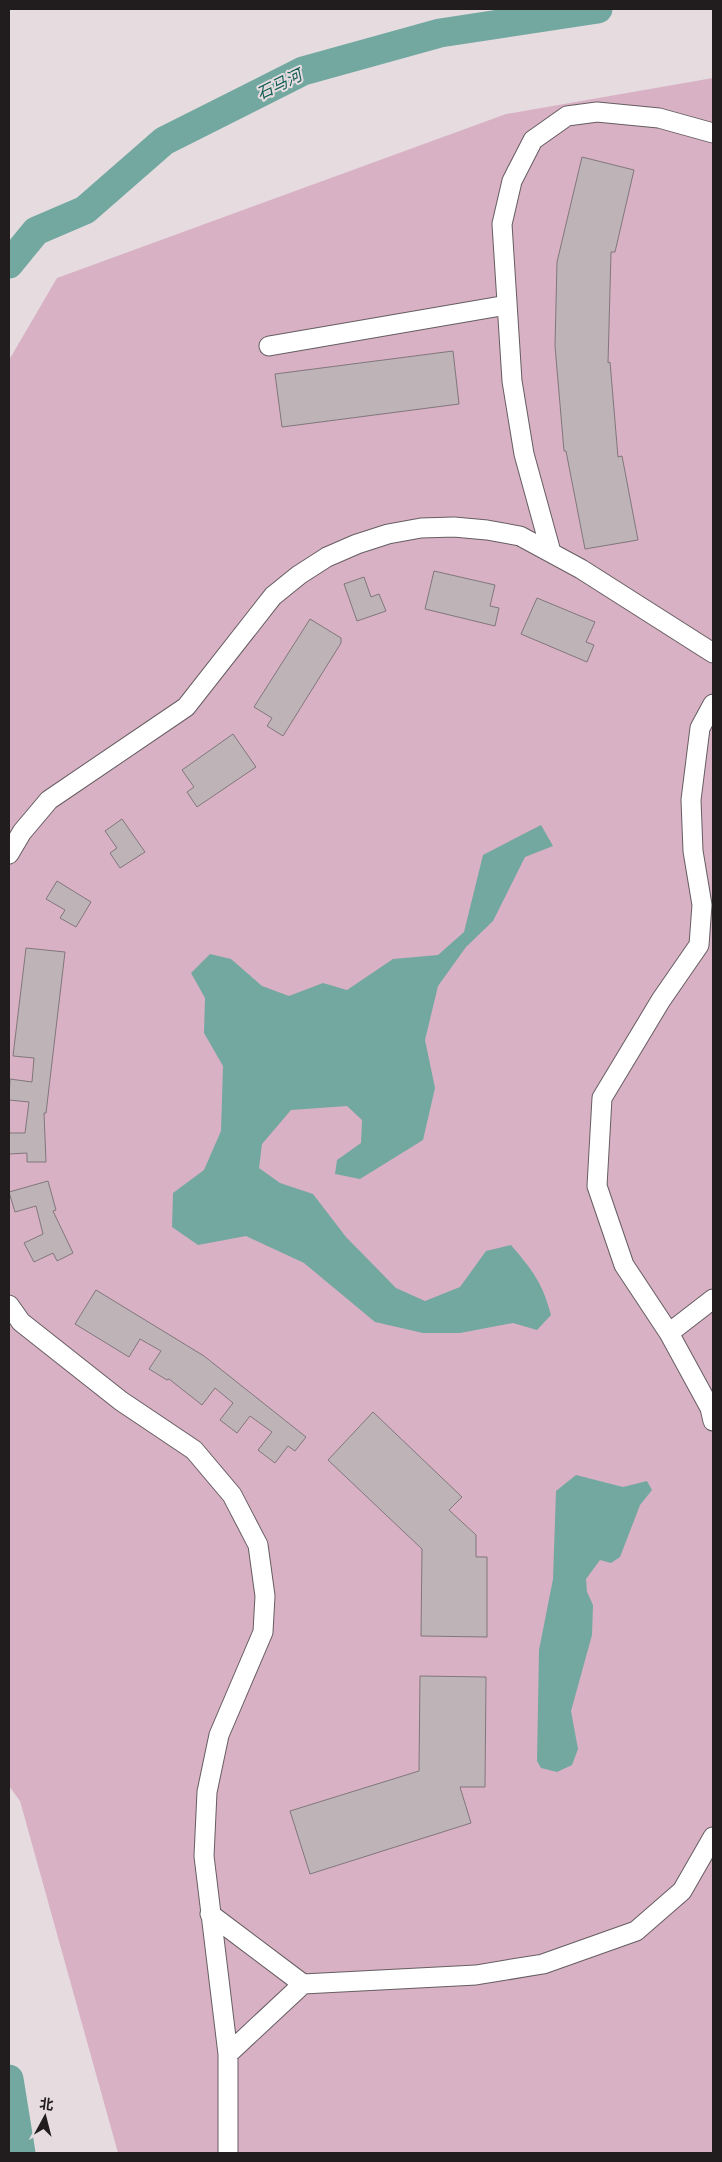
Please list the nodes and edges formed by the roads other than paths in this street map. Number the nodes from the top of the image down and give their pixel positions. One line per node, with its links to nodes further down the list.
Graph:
1 (713, 133): 2 (street)
2 (507, 305): 3 (street); 4 (street)
3 (269, 346)
4 (551, 552): 5 (street); 7 (street)
5 (713, 653)
6 (713, 704): 10 (street)
7 (9, 854)
8 (713, 1299): 10 (street)
9 (9, 1305): 13 (street)
10 (669, 1334): 11 (street)
11 (713, 1421)
12 (713, 1837): 14 (street)
13 (210, 1914): 14 (street); 15 (street)
14 (303, 1984): 15 (street)
15 (228, 2054): 16 (street)
16 (228, 2153)

